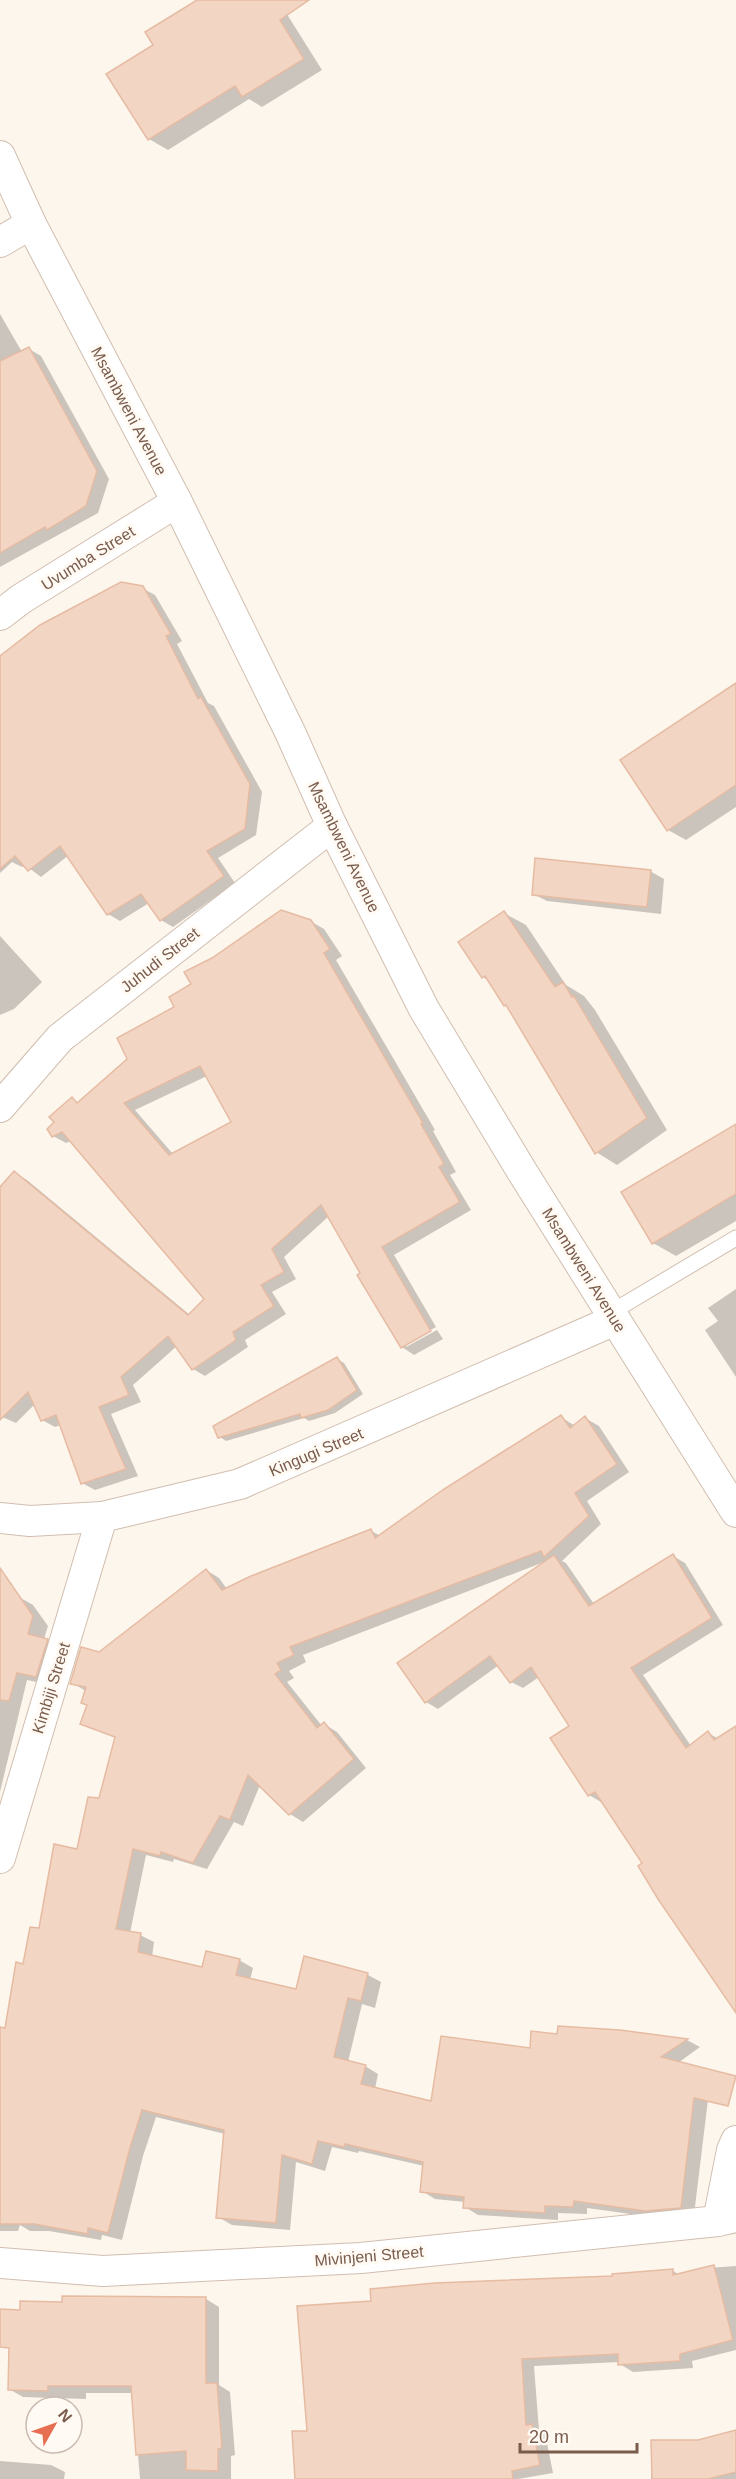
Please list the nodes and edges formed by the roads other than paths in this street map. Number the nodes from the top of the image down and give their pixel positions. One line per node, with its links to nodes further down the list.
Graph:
1 (0, 156): 2 (street, Msambweni Avenue)
2 (31, 224): 3 (street); 4 (street, Msambweni Avenue)
3 (0, 242)
4 (177, 502): 5 (street, Uvumba Street); 6 (street, Msambweni Avenue)
5 (0, 615)
6 (332, 826): 7 (street, Juhudi Street); 9 (street, Msambweni Avenue)
7 (0, 1107)
8 (736, 1238): 9 (lane)
9 (612, 1316): 10 (street, Msambweni Avenue); 11 (street, Kingugi Street)
10 (736, 1512)
11 (102, 1517): 12 (street, Kingugi Street); 13 (street, Kimbiji Street)
12 (0, 1518)
13 (0, 1858)
14 (736, 2141): 15 (street)
15 (727, 2219): 16 (street, Mivinjeni Street)
16 (0, 2263)

